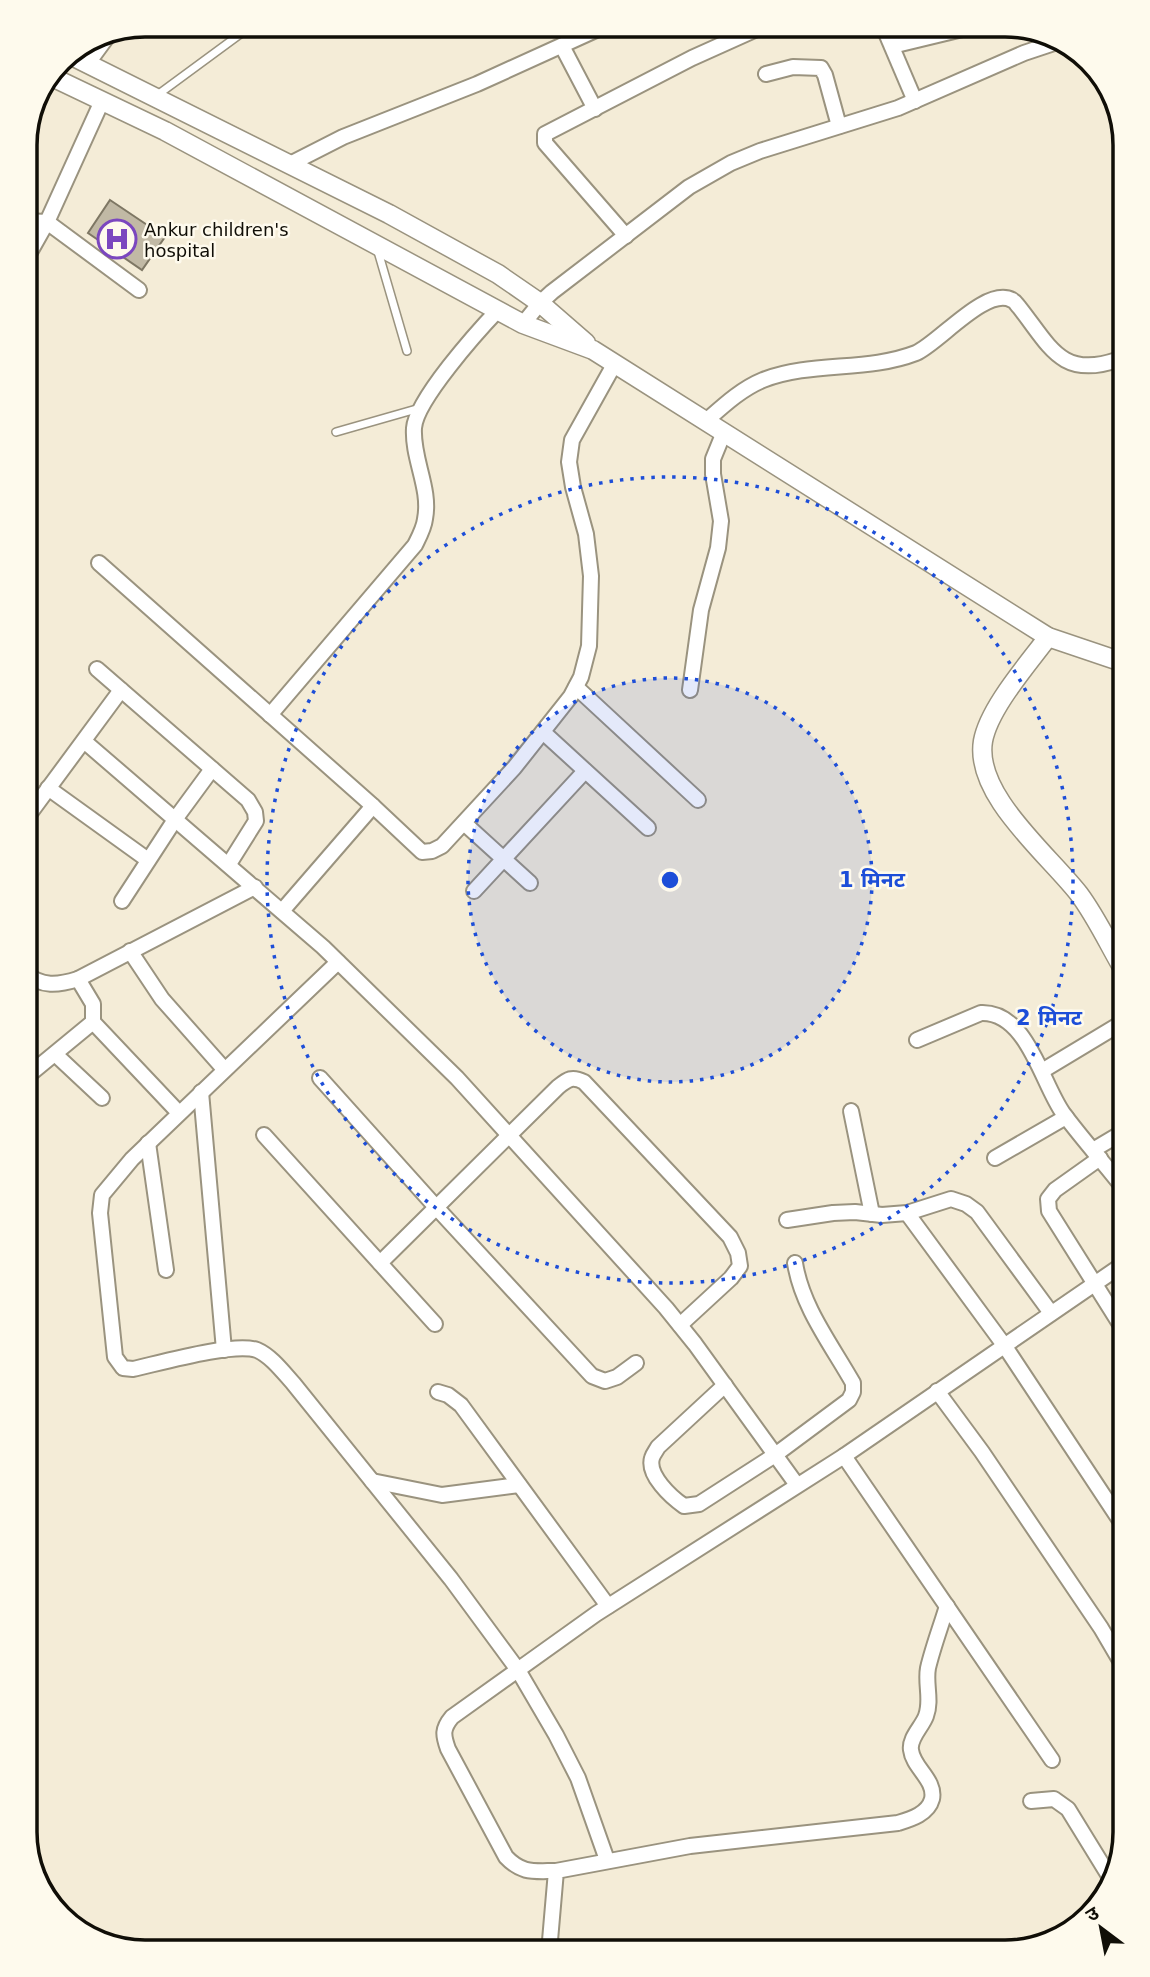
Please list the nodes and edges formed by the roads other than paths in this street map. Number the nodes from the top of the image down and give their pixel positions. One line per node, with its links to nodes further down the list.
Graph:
1 (236, 37): 14 (lane)
2 (581, 37): 7 (street)
3 (739, 37): 17 (street)
4 (888, 37): 8 (street)
5 (929, 37): 8 (street)
6 (1047, 45): 16 (street)
7 (562, 46): 17 (street); 19 (street)
8 (892, 46): 16 (street)
9 (100, 47): 11 (street)
10 (79, 59): 11 (street)
11 (88, 63): 14 (street)
12 (766, 74): 18 (street)
13 (58, 80): 15 (street)
14 (156, 96): 19 (street)
15 (102, 101): 21 (street); 24 (street)
16 (915, 101): 18 (street)
17 (595, 109): 22 (street)
18 (839, 126): 22 (street)
19 (289, 164): 26 (street)
20 (37, 222): 21 (street)
21 (47, 222): 23 (street); 25 (street)
22 (626, 236): 26 (street)
23 (37, 240)
24 (376, 244): 27 (street); 30 (lane)
25 (139, 290)
26 (540, 303): 28 (street); 29 (street)
27 (498, 310): 28 (street); 33 (street)
28 (523, 324): 29 (street)
29 (593, 350): 32 (street)
30 (407, 351)
31 (1113, 361): 34 (street)
32 (615, 363): 34 (street); 41 (street)
33 (421, 408): 35 (lane); 44 (street)
34 (706, 421): 36 (street)
35 (336, 432)
36 (724, 432): 38 (street); 43 (street)
37 (99, 563): 44 (street)
38 (1048, 637): 39 (street); 65 (street)
39 (1113, 659)
40 (97, 669): 42 (street)
41 (576, 687): 45 (street); 50 (street)
42 (121, 690): 46 (street); 47 (street)
43 (690, 690)
44 (270, 715): 52 (street)
45 (543, 732): 48 (street); 54 (street)
46 (84, 741): 49 (street); 53 (street)
47 (212, 769): 53 (street); 58 (street)
48 (585, 771): 55 (street); 57 (street)
49 (48, 788): 51 (street); 56 (street)
50 (698, 800)
51 (37, 803)
52 (373, 806): 54 (street); 63 (street)
53 (176, 818): 56 (street); 58 (street)
54 (464, 823): 57 (street)
55 (648, 828)
56 (149, 860): 62 (street)
57 (504, 860): 59 (street); 61 (street)
58 (229, 864): 60 (street)
59 (530, 883)
60 (255, 887): 63 (street); 64 (street)
61 (474, 891)
62 (122, 901)
63 (282, 911): 66 (street)
64 (130, 951): 67 (street); 74 (street)
65 (1113, 952)
66 (338, 962): 74 (street); 83 (street)
67 (78, 979): 68 (street); 69 (street)
68 (37, 981)
69 (93, 1022): 72 (street); 80 (street)
70 (1113, 1028): 75 (street)
71 (918, 1040): 75 (street)
72 (55, 1054): 73 (street); 78 (street)
73 (37, 1068)
74 (224, 1069): 77 (street)
75 (1042, 1071): 81 (street)
76 (320, 1078): 89 (street)
77 (201, 1092): 80 (street); 103 (street)
78 (102, 1098)
79 (851, 1111): 91 (street)
80 (179, 1113): 85 (street)
81 (1066, 1117): 86 (street); 87 (street)
82 (264, 1135): 93 (street)
83 (508, 1135): 89 (street); 101 (street); 101 (street)
84 (1113, 1141): 86 (street)
85 (148, 1143): 95 (street); 103 (street)
86 (1096, 1154): 88 (street); 97 (street)
87 (995, 1158)
88 (1113, 1175)
89 (435, 1206): 93 (street); 104 (street)
90 (907, 1213): 91 (street); 98 (street); 102 (street)
91 (872, 1214): 92 (street)
92 (787, 1220)
93 (380, 1263): 100 (street)
94 (795, 1263): 108 (street)
95 (166, 1270)
96 (1113, 1271): 97 (street)
97 (1093, 1284): 98 (street); 99 (street)
98 (1051, 1313): 102 (street)
99 (1113, 1314)
100 (435, 1324)
101 (680, 1325): 105 (street)
102 (1004, 1345): 106 (street); 113 (street)
103 (224, 1350): 110 (street)
104 (636, 1363)
105 (725, 1385): 108 (street); 108 (street)
106 (937, 1391): 109 (street); 116 (street)
107 (438, 1392): 111 (street)
108 (775, 1455): 112 (street)
109 (844, 1456): 112 (street); 114 (street)
110 (372, 1481): 111 (street); 117 (street)
111 (519, 1485): 115 (street)
112 (797, 1485): 115 (street)
113 (1113, 1510)
114 (947, 1605): 118 (street); 120 (street)
115 (608, 1606): 117 (street)
116 (1113, 1648)
117 (518, 1670): 120 (street); 121 (street)
118 (1052, 1760)
119 (1031, 1801): 122 (street)
120 (607, 1860): 121 (street)
121 (556, 1871): 123 (street)
122 (1106, 1872)
123 (550, 1940)

